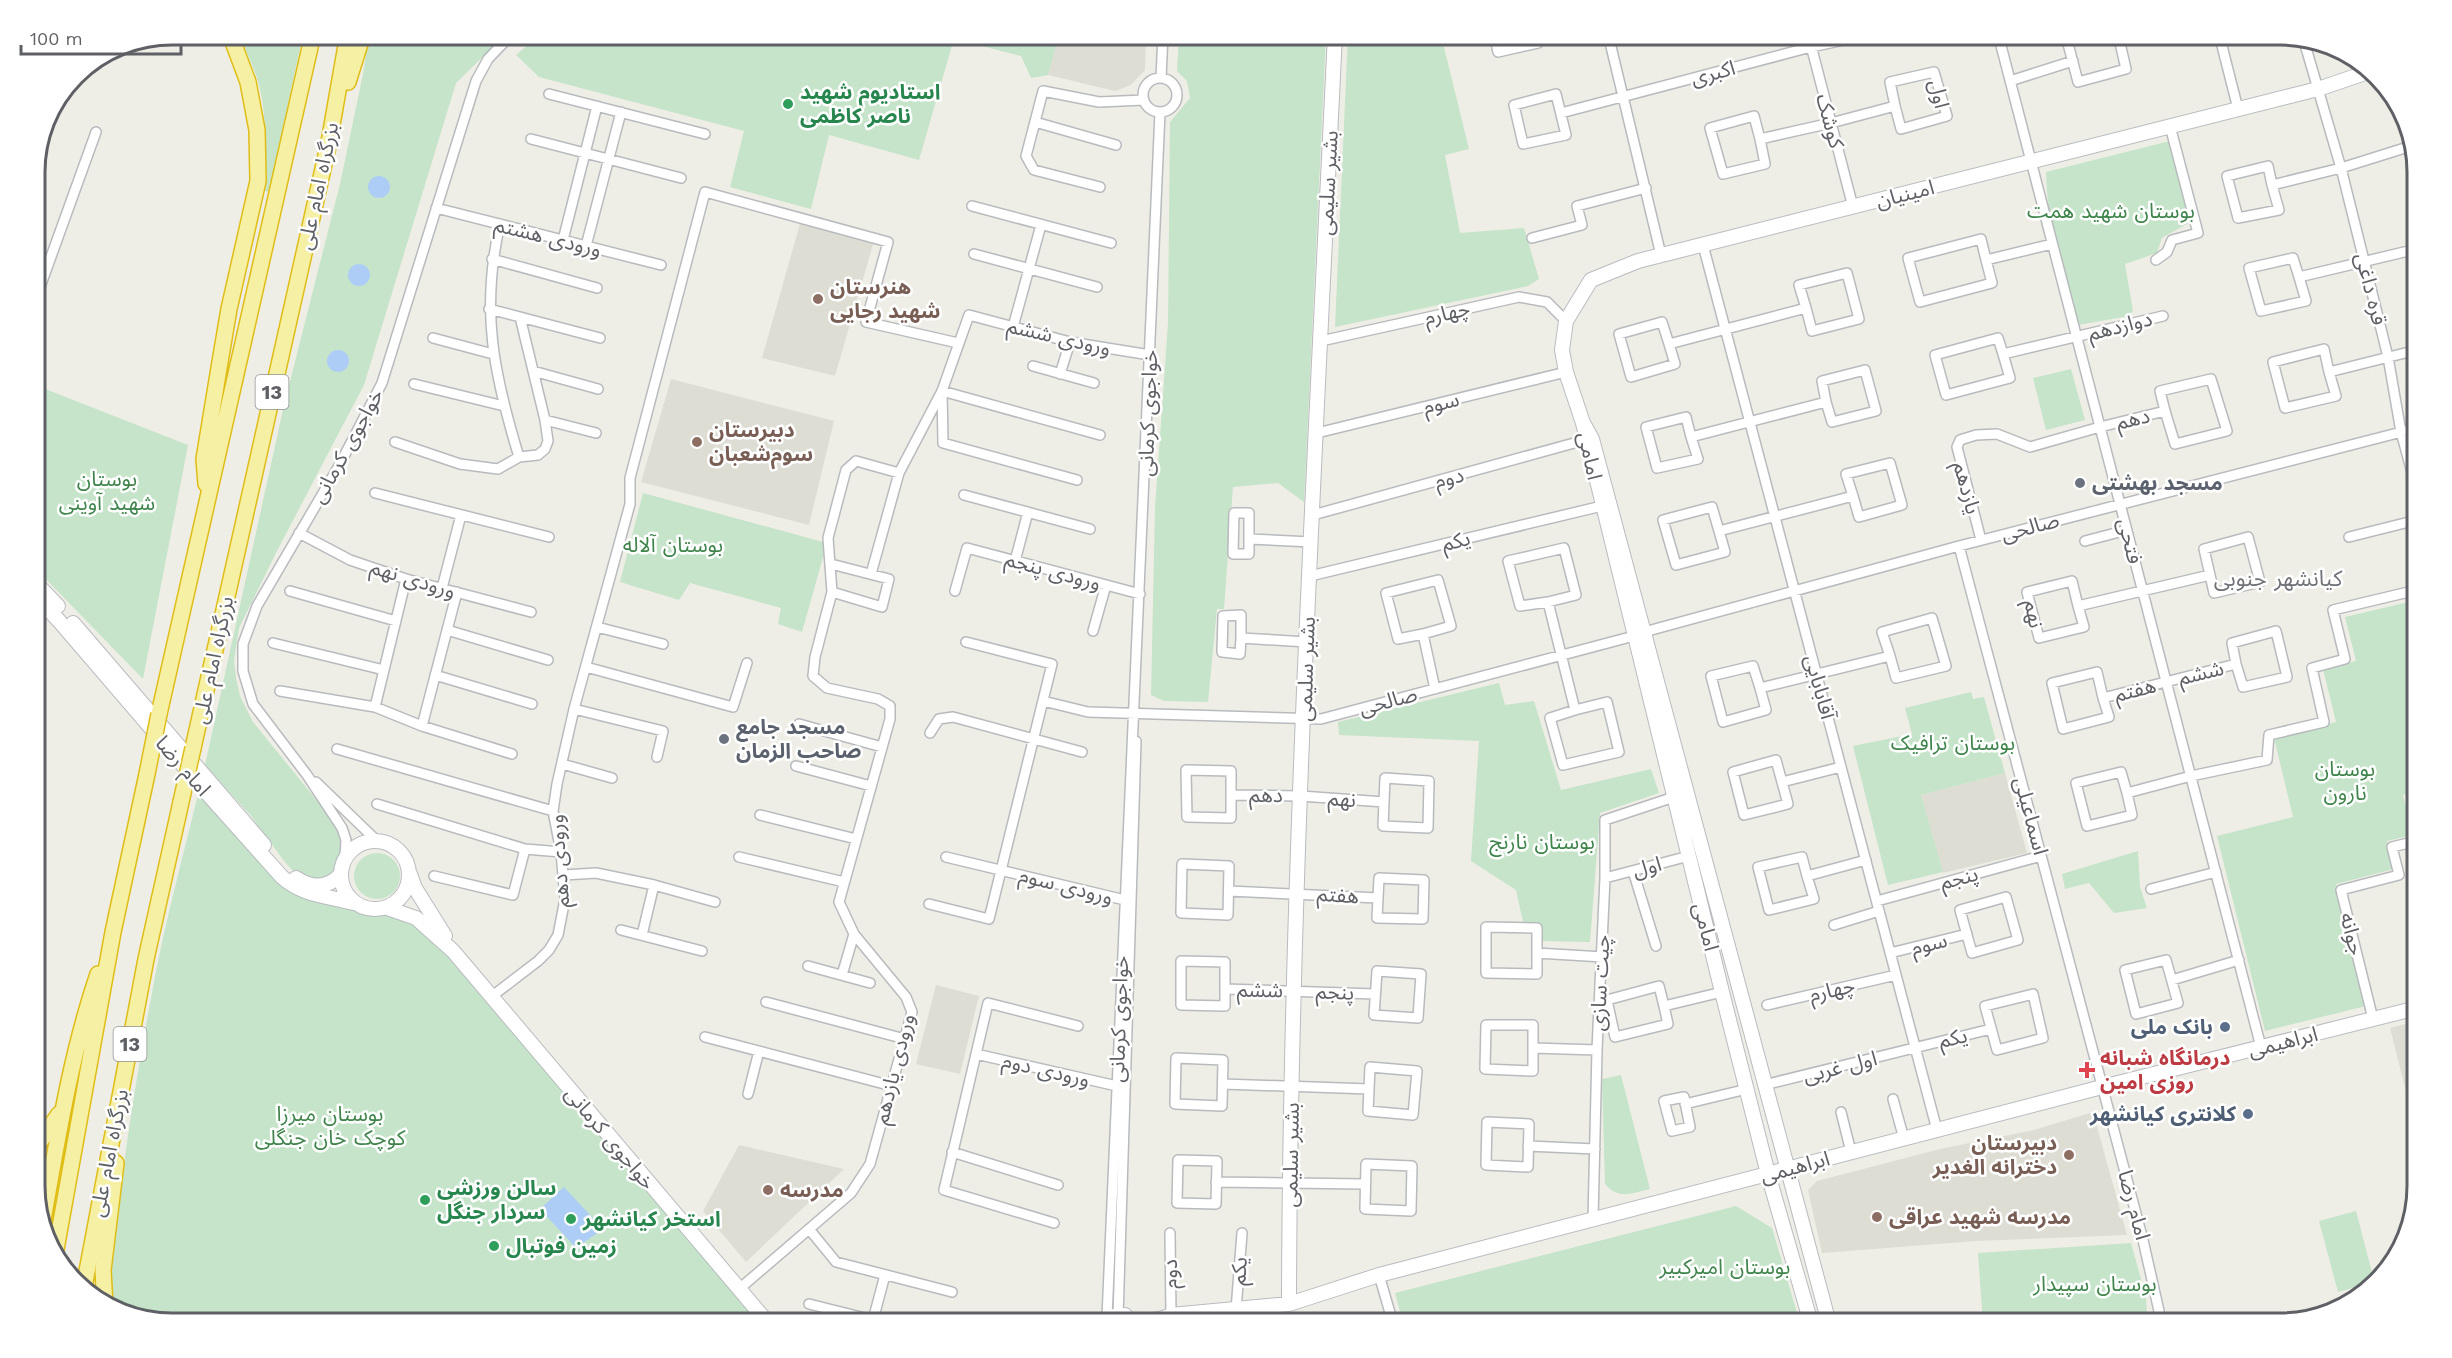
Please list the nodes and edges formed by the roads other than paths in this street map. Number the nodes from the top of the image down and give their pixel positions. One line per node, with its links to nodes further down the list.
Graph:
1 (234, 45): 124 (highway)
2 (311, 45): 124 (highway, بزرگراه امام علی / 13)
3 (346, 45): 39 (highway, بزرگراه امام علی / 13)
4 (360, 45): 39 (highway)
5 (501, 45): 52 (street, خواجوی کرمانی)
6 (1162, 45): 20 (street)
7 (1334, 45): 84 (main road, بشیر سلیمی)
8 (1496, 45): 9 (street)
9 (1529, 45)
10 (1611, 45): 24 (street)
11 (1821, 45): 16 (street, اکبری)
12 (2001, 45): 21 (street, فتحی)
13 (2068, 45): 18 (street)
14 (2121, 45): 18 (street)
15 (2222, 45): 28 (street)
16 (1811, 47): 24 (street, اکبری); 33 (street, کوشک)
17 (2306, 48): 22 (street, قره داغی)
18 (2073, 62): 21 (street)
19 (2361, 74): 22 (main road, امینیان)
20 (1161, 78): 25 (street); 30 (street)
21 (2010, 81): 44 (street, فتحی)
22 (2318, 89): 28 (main road, امینیان); 45 (street, قره داغی)
23 (549, 94): 26 (street)
24 (1624, 97): 31 (street); 49 (street)
25 (1144, 100): 30 (street); 32 (street)
26 (597, 106): 29 (street); 42 (street)
27 (1895, 106): 27 (street, اول); 33 (street)
28 (2238, 109): 34 (main road, امینیان)
29 (621, 112): 36 (street); 43 (street)
30 (1160, 112): 91 (street, خواجوی کرمانی)
31 (1561, 113): 31 (street)
32 (1035, 122): 40 (street); 48 (street)
33 (1831, 123): 38 (street); 51 (street, کوشک)
34 (2170, 126): 44 (main road, امینیان); 66 (street)
35 (96, 132): 70 (street)
36 (705, 134)
37 (531, 139): 42 (street)
38 (1760, 139): 38 (street)
39 (329, 142): 304 (highway, بزرگراه امام علی / 13, bridge)
40 (1116, 145)
41 (2405, 148): 45 (street)
42 (585, 153): 43 (street); 56 (street)
43 (609, 159): 46 (street); 60 (street)
44 (2031, 161): 51 (main road, امینیان); 58 (street, فتحی)
45 (2341, 168): 47 (street); 67 (street, قره داغی)
46 (681, 178)
47 (2272, 185): 47 (street)
48 (1100, 187)
49 (1646, 188): 55 (street); 63 (street)
50 (972, 206): 54 (street)
51 (1853, 207): 59 (main road, امینیان)
52 (436, 208): 53 (street, ورودی هشتم); 135 (street, خواجوی کرمانی)
53 (500, 224): 56 (street, ورودی هشتم); 64 (street)
54 (1041, 225): 57 (street); 69 (street)
55 (1532, 238)
56 (563, 240): 60 (street, ورودی هشتم)
57 (1110, 243)
58 (2052, 244): 65 (street); 81 (street, فتحی)
59 (1703, 245): 63 (main road, امینیان); 80 (street, آقابابایی)
60 (586, 246): 68 (street, ورودی هشتم)
61 (2407, 251): 67 (street)
62 (974, 254): 69 (street)
63 (1661, 255): 78 (main road, امینیان)
64 (492, 259): 73 (street); 75 (street)
65 (1986, 260): 65 (street)
66 (2156, 260)
67 (2364, 261): 71 (street); 92 (street, قره داغی)
68 (661, 265)
69 (1029, 269): 72 (street); 79 (street)
70 (45, 273)
71 (2299, 277): 71 (street)
72 (1097, 287)
73 (597, 288)
74 (1806, 308): 74 (street); 80 (street)
75 (489, 309): 77 (street); 89 (street)
76 (2163, 316): 81 (street, دوازدهم)
77 (520, 317): 83 (street); 94 (street)
78 (1566, 321): 84 (street, چهارم); 95 (main road, امینیان)
79 (1013, 327): 85 (street, ورودی ششم); 86 (street, ورودی ششم)
80 (1726, 329): 87 (street); 106 (street, آقابابایی)
81 (2077, 337): 90 (street, دوازدهم); 108 (street, فتحی)
82 (434, 338): 89 (street)
83 (600, 338)
84 (1321, 341): 112 (main road, بشیر سلیمی)
85 (1070, 342): 91 (street, ورودی ششم); 97 (street)
86 (958, 343): 101 (street); 165 (street, ورودی دهم)
87 (1669, 344): 87 (street)
88 (2407, 352): 92 (street)
89 (493, 354): 103 (street)
90 (2003, 354): 90 (street)
91 (1150, 356): 159 (street, خواجوی کرمانی)
92 (2388, 357): 96 (street); 110 (street, قره داغی)
93 (1033, 366): 97 (street)
94 (533, 371): 100 (street); 105 (street)
95 (1566, 372): 107 (main road, امینیان); 112 (street, سوم)
96 (2329, 372): 96 (street)
97 (1060, 374): 98 (street)
98 (1094, 383)
99 (414, 384): 103 (street)
100 (598, 389)
101 (942, 391): 113 (street); 119 (street); 120 (street)
102 (1826, 402): 102 (street); 106 (street)
103 (504, 406): 118 (street)
104 (2165, 411): 104 (street, دهم); 108 (street, دهم)
105 (545, 420): 111 (street); 118 (street)
106 (1750, 422): 114 (street); 130 (street, آقابابایی)
107 (1583, 423): 115 (main road, امامی); 169 (main road, امامی)
108 (2100, 427): 125 (street, فتحی); 139 (street, یازدهم)
109 (2407, 430): 110 (street, صالحی)
110 (2401, 432): 117 (street, قره داغی); 125 (street, صالحی)
111 (596, 433)
112 (1317, 433): 129 (main road, بشیر سلیمی)
113 (1100, 435)
114 (1691, 437): 114 (street)
115 (1585, 440): 126 (main road, امامی); 129 (street, دوم)
116 (395, 442): 118 (street)
117 (2407, 454)
118 (519, 457)
119 (899, 473): 144 (street); 145 (street)
120 (1077, 480)
121 (375, 492): 128 (street)
122 (964, 495): 127 (street)
123 (1853, 496): 123 (street); 130 (street)
124 (207, 501): 255 (highway, بزرگراه امام علی / 13, bridge)
125 (2120, 504): 133 (street, فتحی); 139 (street, صالحی)
126 (1602, 506): 147 (street, یکم); 169 (main road, امامی)
127 (1028, 512): 132 (street); 143 (street)
128 (460, 515): 136 (street); 150 (street)
129 (1313, 515): 141 (main road, بشیر سلیمی)
130 (1775, 516): 134 (street); 156 (street, آقابابایی)
131 (2407, 522): 137 (street)
132 (1090, 529)
133 (2127, 530): 140 (street); 153 (street, فتحی)
134 (1719, 531): 134 (street)
135 (299, 533): 148 (street, ورودی نهم); 208 (street, خواجوی کرمانی)
136 (549, 537)
137 (2349, 537)
138 (1249, 539): 141 (street)
139 (1980, 540): 142 (street, صالحی)
140 (2085, 541)
141 (1311, 542): 147 (main road, بشیر سلیمی)
142 (1959, 546): 156 (street, صالحی); 228 (street, اسماعیلی)
143 (1015, 561): 149 (street, ورودی پنجم); 152 (street, ورودی پنجم)
144 (831, 564): 145 (street); 155 (street)
145 (871, 574): 155 (street)
146 (2210, 575): 146 (street); 153 (street)
147 (1310, 576): 172 (main road, بشیر سلیمی)
148 (406, 579): 150 (street, ورودی نهم); 164 (street)
149 (1106, 585): 159 (street, ورودی پنجم); 167 (street)
150 (442, 588): 154 (street, ورودی نهم)
151 (290, 591): 164 (street)
152 (955, 591)
153 (2142, 591): 162 (street); 184 (street, فتحی)
154 (457, 592): 163 (street, ورودی نهم); 166 (street)
155 (832, 592): 200 (street, ورودی یازدهم)
156 (1795, 592): 169 (street, صالحی); 182 (street, آقابابایی)
157 (2407, 592): 209 (street)
158 (45, 593): 236 (main road, امام رضا)
159 (1140, 594): 194 (street, خواجوی کرمانی)
160 (1548, 602): 160 (street); 175 (street)
161 (45, 606): 249 (main road, امام رضا)
162 (2078, 606): 162 (street, نهم)
163 (531, 612)
164 (396, 621): 181 (street)
165 (597, 627): 174 (street); 180 (street, ورودی دهم)
166 (447, 630): 177 (street); 183 (street)
167 (1093, 631)
168 (1423, 634): 168 (street); 186 (street)
169 (1639, 634): 175 (street, صالحی); 216 (main road, امامی); 292 (main road, امامی)
170 (1241, 638): 172 (street)
171 (966, 642): 189 (street)
172 (1307, 642): 195 (main road, بشیر سلیمی)
173 (273, 643): 181 (street)
174 (663, 644)
175 (1560, 656): 186 (street, صالحی); 193 (street)
176 (1890, 656): 176 (street); 182 (street)
177 (548, 660)
178 (747, 663): 180 (street)
179 (2236, 664): 179 (street, ششم); 184 (street, ششم)
180 (586, 667): 192 (street, ورودی دهم)
181 (384, 670): 191 (street)
182 (1816, 673): 185 (street); 207 (street, آقابابایی)
183 (435, 675): 190 (street); 197 (street)
184 (2166, 682): 188 (street, هفتم); 209 (street, فتحی)
185 (1760, 688): 185 (street)
186 (1435, 689): 195 (street, صالحی)
187 (280, 691): 191 (street)
188 (2103, 698): 188 (street, هفتم)
189 (1043, 701): 194 (street, صالحی); 199 (street)
190 (532, 704)
191 (375, 707): 197 (street)
192 (574, 709): 204 (street); 205 (street, ورودی دهم)
193 (1575, 711): 193 (street)
194 (1135, 714): 195 (street, صالحی); 247 (street, خواجوی کرمانی)
195 (1304, 719): 215 (main road, بشیر سلیمی)
196 (799, 724): 200 (street)
197 (422, 726): 203 (street)
198 (930, 733): 199 (street)
199 (1034, 739): 202 (street); 232 (street)
200 (882, 747): 212 (street, ورودی یازدهم)
201 (337, 749): 219 (street)
202 (1082, 752)
203 (512, 754)
204 (657, 757)
205 (562, 764): 210 (street); 219 (street, ورودی دهم)
206 (796, 766): 212 (street)
207 (1841, 767): 211 (street); 231 (street, آقابابایی)
208 (307, 775): 222 (street); 229 (street)
209 (2191, 776): 213 (street); 235 (street, فتحی)
210 (612, 778)
211 (1782, 782): 211 (street)
212 (871, 786): 221 (street, ورودی یازدهم)
213 (2127, 794): 213 (street)
214 (1231, 795): 214 (street); 215 (street, دهم)
215 (1301, 796): 217 (street, نهم); 245 (main road, بشیر سلیمی)
216 (1674, 797): 227 (main road, امامی); 240 (street, چیت سازی)
217 (1384, 802): 217 (street)
218 (377, 804): 224 (street)
219 (553, 811): 225 (street, ورودی دهم)
220 (760, 815): 221 (street)
221 (856, 839): 241 (street, ورودی یازدهم)
222 (377, 841): 229 (main road); 234 (main road)
223 (2407, 843): 280 (street, جوانه)
224 (525, 849): 225 (street); 238 (street)
225 (561, 852): 237 (street, ورودی دهم)
226 (739, 856): 241 (street)
227 (1689, 856): 233 (street, اول); 273 (main road, امامی)
228 (2041, 856): 251 (street, پنجم); 296 (street, اسماعیلی)
229 (345, 857): 236 (main road)
230 (946, 857): 232 (street, ورودی سوم)
231 (1866, 860): 239 (street); 251 (street, آقابابایی)
232 (1001, 870): 247 (street, ورودی سوم); 250 (street)
233 (1633, 871): 240 (street, اول); 259 (street)
234 (409, 872): 252 (main road); 260 (main road)
235 (2216, 872): 243 (street); 265 (street, فتحی)
236 (340, 875): 249 (main road)
237 (564, 875): 242 (street); 275 (street, ورودی دهم)
238 (434, 876)
239 (1807, 876): 239 (street)
240 (1605, 878): 264 (street, چیت سازی)
241 (844, 882): 256 (street, ورودی یازدهم)
242 (654, 885): 248 (street); 258 (street)
243 (2151, 889)
244 (1229, 891): 244 (street); 245 (street, هفتم)
245 (1298, 893): 246 (street, هفتم); 272 (main road, بشیر سلیمی)
246 (1378, 898): 246 (street)
247 (1128, 901): 294 (street, خواجوی کرمانی); 338 (street, خواجوی کرمانی)
248 (715, 902)
249 (354, 903): 252 (main road)
250 (928, 904)
251 (1878, 906): 253 (street); 263 (street, آقابابایی)
252 (387, 908): 260 (main road)
253 (1834, 925)
254 (621, 930): 258 (street)
255 (112, 932): 302 (highway); 324 (highway, بزرگراه امام علی / 13)
256 (854, 934): 267 (street); 284 (street, ورودی یازدهم)
257 (1966, 934): 257 (street); 263 (street, سوم)
258 (642, 935): 261 (street)
259 (1656, 946)
260 (453, 951): 275 (main road, خواجوی کرمانی)
261 (702, 951)
262 (1537, 953): 262 (street); 264 (street)
263 (1890, 953): 268 (street, آقابابایی)
264 (1603, 957): 288 (street, چیت سازی)
265 (2239, 960): 269 (street); 286 (street, فتحی)
266 (808, 966): 267 (street)
267 (842, 975): 270 (street)
268 (1896, 975): 277 (street, چهارم); 285 (street, آقابابایی)
269 (2172, 980): 269 (street)
270 (870, 983)
271 (1225, 989): 271 (street); 272 (street, ششم)
272 (1295, 991): 274 (street, پنجم); 295 (main road, بشیر سلیمی)
273 (1722, 992): 278 (street); 298 (main road, امامی)
274 (1376, 994): 274 (street)
275 (491, 997): 328 (main road, خواجوی کرمانی)
276 (766, 1002): 284 (street)
277 (1767, 1005)
278 (1664, 1006): 278 (street)
279 (2407, 1010): 280 (main road, ابراهیمی)
280 (2373, 1019): 286 (main road, ابراهیمی)
281 (1078, 1026): 290 (street)
282 (1991, 1029): 282 (street); 285 (street, یکم)
283 (705, 1037): 289 (street)
284 (905, 1039): 293 (street, ورودی یازدهم)
285 (1915, 1047): 292 (street, اول غربی); 305 (street, آقابابایی)
286 (2261, 1047): 296 (main road, ابراهیمی)
287 (1533, 1048): 287 (street); 288 (street)
288 (1597, 1050): 309 (street, چیت سازی)
289 (759, 1052): 293 (street); 299 (street)
290 (976, 1054): 294 (street, ورودی دوم); 310 (street)
291 (1223, 1084): 291 (street); 295 (street)
292 (1764, 1085): 298 (main road); 312 (main road, امامی)
293 (892, 1086): 321 (street, ورودی یازدهم)
294 (1117, 1086): 339 (street, خواجوی کرمانی)
295 (1292, 1086): 297 (street); 315 (main road, بشیر سلیمی)
296 (2102, 1087): 305 (main road, ابراهیمی); 348 (street, امام رضا)
297 (1369, 1089): 297 (street)
298 (1747, 1089): 301 (street); 313 (main road, امامی)
299 (748, 1094)
300 (1893, 1099): 307 (street)
301 (1685, 1104)
302 (63, 1106): 306 (highway); 318 (highway)
303 (1840, 1112): 311 (street)
304 (116, 1117): 327 (highway, بزرگراه امام علی / 13); 330 (highway)
305 (1937, 1130): 307 (main road, ابراهیمی)
306 (45, 1134)
307 (1904, 1138): 311 (main road, ابراهیمی)
308 (1528, 1146): 308 (street); 309 (street)
309 (1595, 1149): 319 (street, چیت سازی)
310 (952, 1152): 317 (street); 320 (street)
311 (1851, 1152): 312 (main road, ابراهیمی)
312 (1786, 1169): 313 (main road, ابراهیمی); 347 (main road, امامی)
313 (1768, 1174): 319 (main road, ابراهیمی); 346 (main road, امامی)
314 (1216, 1182): 314 (street); 315 (street)
315 (1289, 1184): 316 (street); 332 (main road, بشیر سلیمی)
316 (1365, 1184): 316 (street)
317 (1058, 1185)
318 (46, 1203)
319 (1593, 1219): 326 (main road, ابراهیمی)
320 (1054, 1223)
321 (809, 1229): 325 (street); 328 (street, ورودی یازدهم)
322 (1170, 1233): 342 (street, دوم)
323 (1242, 1233): 334 (street, یکم)
324 (58, 1241)
325 (885, 1275): 329 (street); 337 (street)
326 (1379, 1275): 332 (main road, ابراهیمی); 345 (street)
327 (86, 1279)
328 (738, 1290): 335 (main road, خواجوی کرمانی)
329 (952, 1292)
330 (104, 1293)
331 (809, 1304): 336 (street)
332 (1289, 1304): 333 (main road, ابراهیمی)
333 (1273, 1305): 334 (main road, ابراهیمی); 344 (street)
334 (1236, 1310): 343 (main road, ابراهیمی)
335 (759, 1313)
336 (845, 1313)
337 (875, 1313)
338 (1112, 1313)
339 (1112, 1313)
340 (1139, 1313): 341 (main road, ابراهیمی)
341 (1165, 1313)
342 (1171, 1313)
343 (1229, 1313)
344 (1274, 1313)
345 (1390, 1313)
346 (1808, 1313)
347 (1826, 1313)
348 (2159, 1313)

